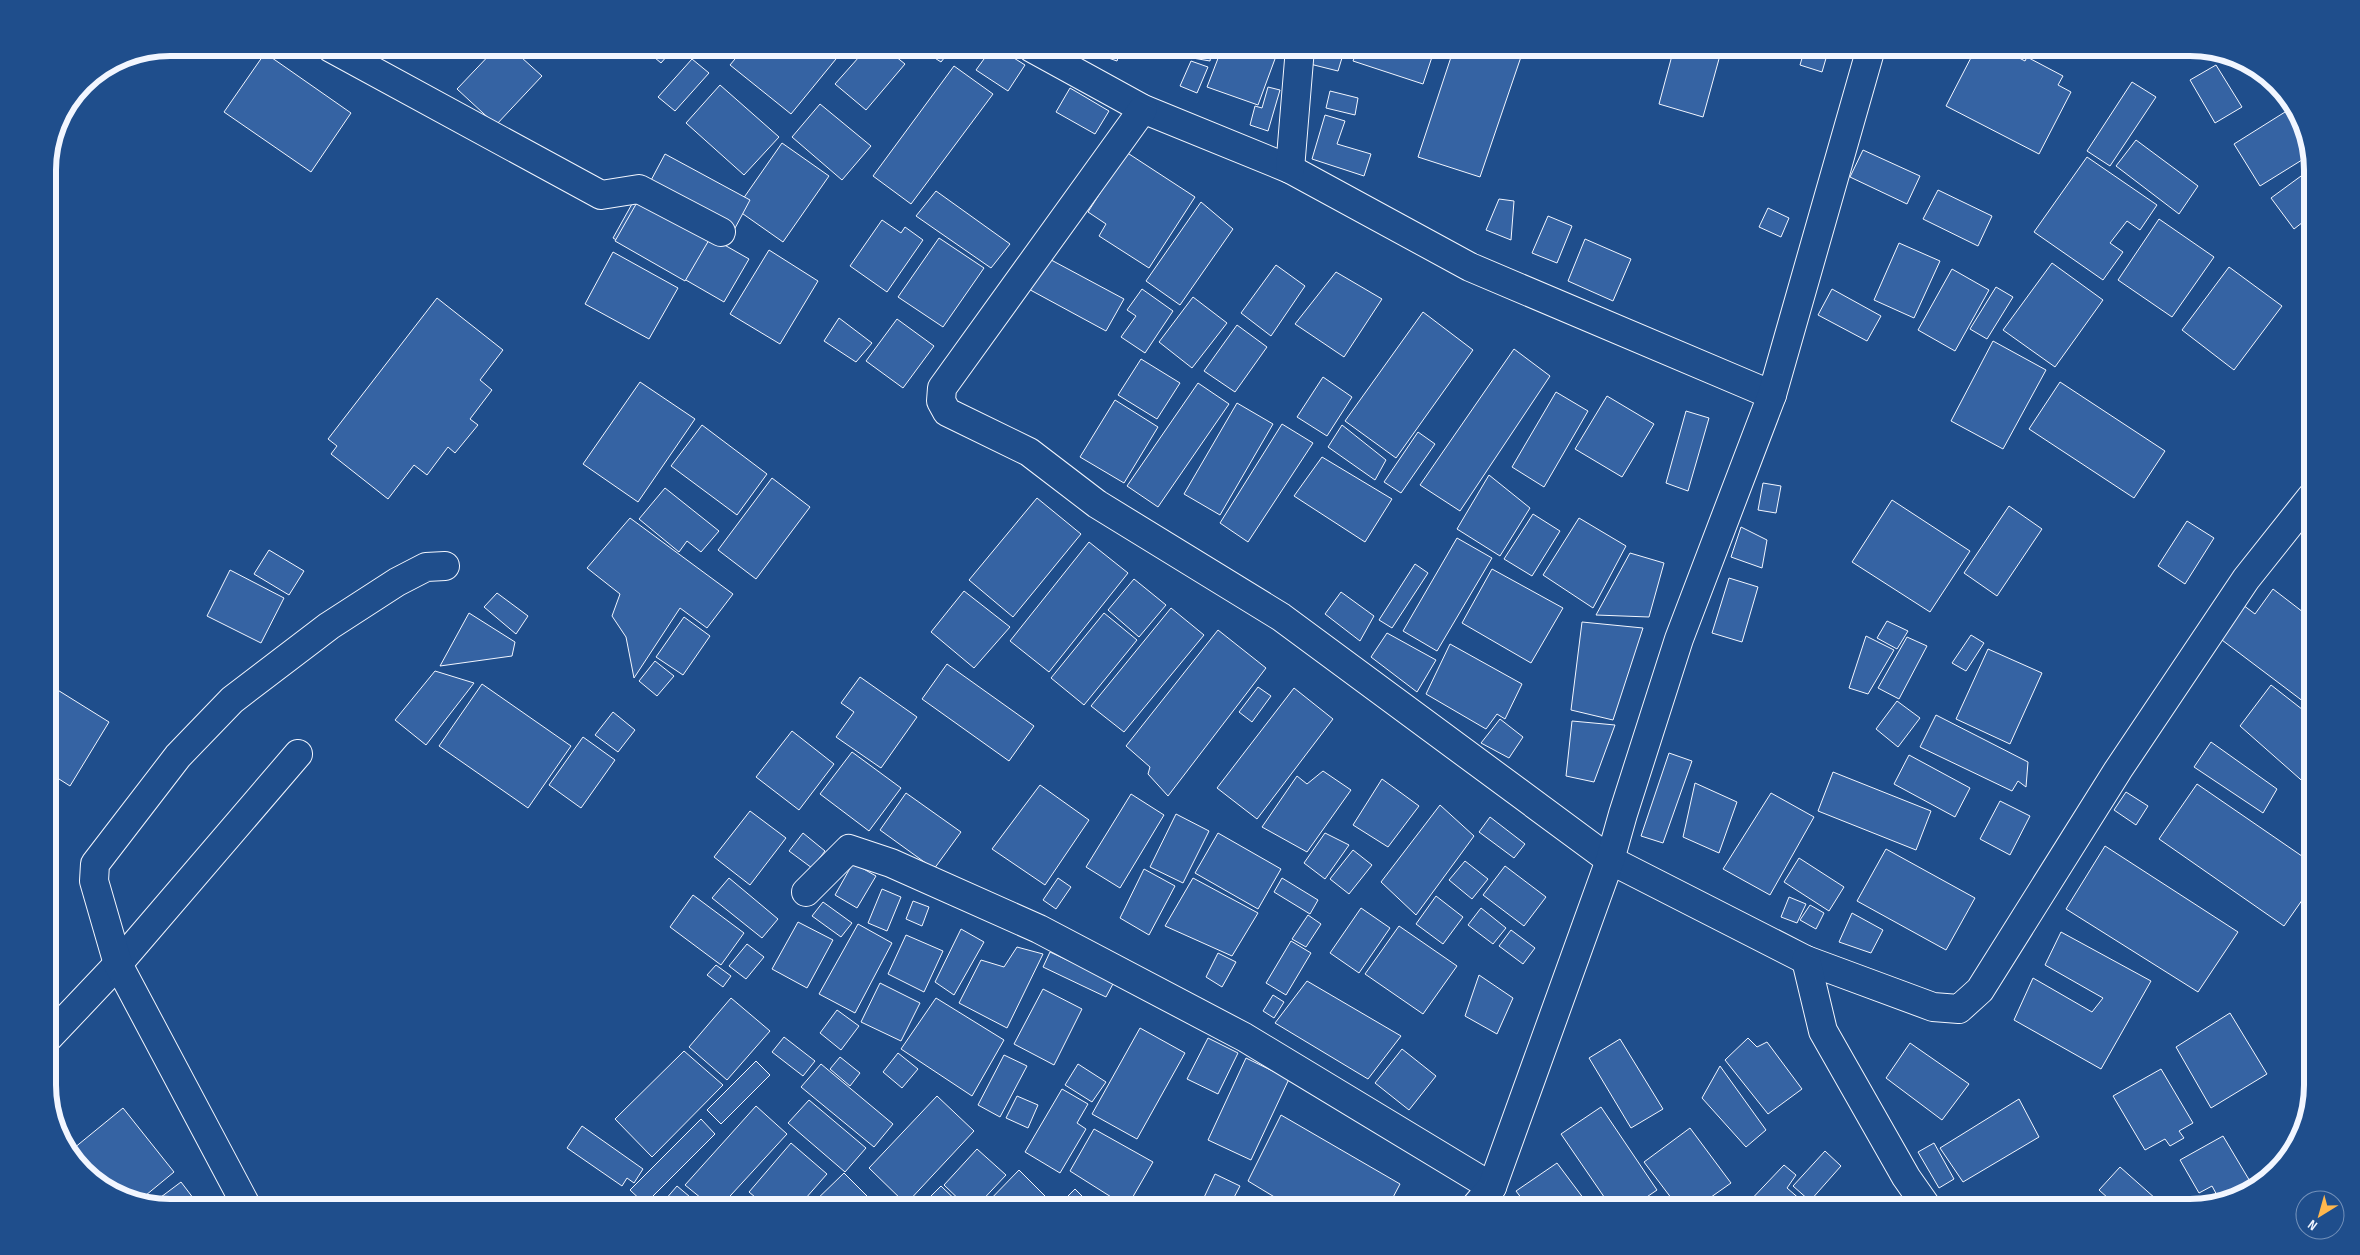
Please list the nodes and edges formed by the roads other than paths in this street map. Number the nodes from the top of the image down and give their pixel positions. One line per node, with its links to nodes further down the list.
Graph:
1 (346, 56): 7 (street)
2 (1047, 56): 5 (street)
3 (1299, 56): 6 (street)
4 (1869, 56): 8 (street)
5 (1143, 109): 6 (street); 12 (street)
6 (1290, 169): 8 (street)
7 (721, 232)
8 (1772, 395): 12 (street)
9 (2304, 506): 14 (street)
10 (445, 566): 15 (street)
11 (298, 754): 15 (street)
12 (1610, 860): 14 (street); 17 (street)
13 (806, 892): 17 (street)
14 (1806, 960): 19 (street)
15 (118, 964): 16 (street); 18 (street)
16 (56, 1030)
17 (1484, 1197)
18 (241, 1199)
19 (1922, 1199)

